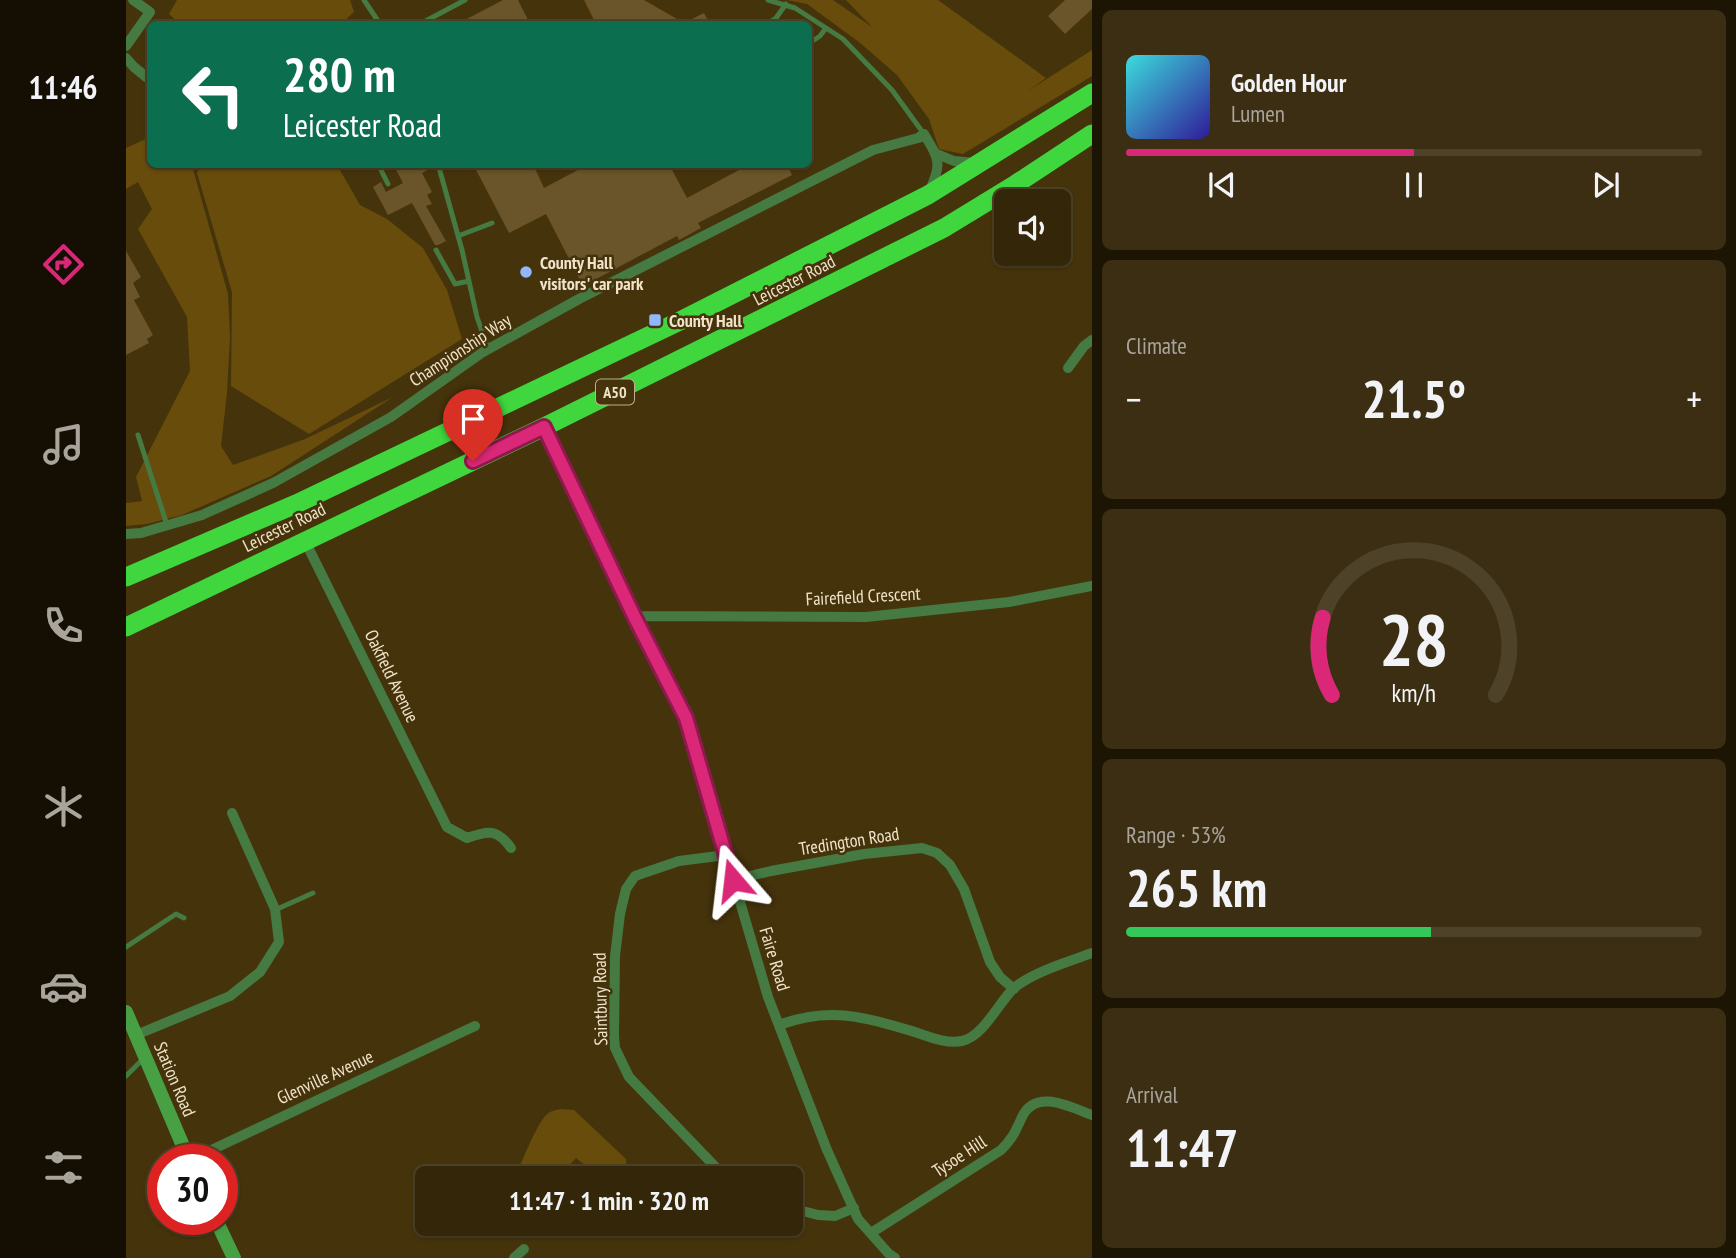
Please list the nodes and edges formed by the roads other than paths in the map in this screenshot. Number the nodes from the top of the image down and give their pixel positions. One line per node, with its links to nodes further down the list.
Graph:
1 (133, 0): 11 (street)
2 (364, 0): 6 (lane)
3 (464, 0): 7 (lane)
4 (768, 0): 5 (lane)
5 (786, 4): 8 (lane); 9 (lane)
6 (378, 21)
7 (423, 21)
8 (772, 21)
9 (826, 27): 10 (lane); 15 (lane)
10 (812, 41)
11 (126, 46)
12 (126, 58): 13 (street)
13 (147, 78)
14 (1092, 93): 18 (highway, Leicester Road / A50)
15 (925, 134): 17 (street); 28 (street, Championship Way)
16 (1092, 134): 30 (highway, Leicester Road / A50)
17 (937, 154): 18 (street); 22 (street)
18 (978, 164): 22 (highway, Leicester Road / A50)
19 (380, 168): 21 (lane)
20 (439, 168): 24 (lane)
21 (388, 184)
22 (928, 195): 35 (highway, Leicester Road / A50)
23 (492, 223): 24 (lane)
24 (458, 236): 26 (lane)
25 (436, 250): 26 (lane)
26 (469, 281): 28 (lane)
27 (1092, 340): 29 (street)
28 (488, 349): 32 (street, Championship Way)
29 (1068, 368)
30 (544, 427): 34 (highway, Leicester Road / A50); 37 (street, Faire Road)
31 (138, 435): 32 (lane)
32 (167, 526): 33 (street, Championship Way)
33 (126, 534)
34 (305, 541): 38 (highway, Leicester Road / A50); 40 (street, Oakfield Avenue)
35 (126, 577)
36 (1092, 586): 37 (street, Fairefield Crescent)
37 (634, 616): 41 (street, Faire Road)
38 (126, 627)
39 (232, 813): 44 (street)
40 (512, 848)
41 (726, 855): 42 (street, Faire Road); 60 (street, Saintbury Road)
42 (733, 880): 50 (street, Tredington Road); 52 (street, Faire Road)
43 (313, 893): 44 (lane)
44 (275, 910): 54 (street)
45 (184, 918): 46 (lane)
46 (158, 927): 47 (lane); 48 (lane)
47 (165, 929)
48 (126, 947)
49 (1092, 953): 50 (street)
50 (1014, 989): 52 (street)
51 (126, 1012): 54 (street, Station Road)
52 (779, 1025): 61 (street, Faire Road)
53 (475, 1026): 59 (street, Glenville Avenue)
54 (136, 1035): 55 (street, Station Road)
55 (145, 1056): 56 (lane); 58 (street, Station Road)
56 (126, 1076)
57 (1092, 1115): 63 (street, Tysoe Hill)
58 (183, 1144)
59 (224, 1144)
60 (714, 1166)
61 (854, 1208): 62 (street); 63 (street, Faire Road)
62 (803, 1211)
63 (871, 1233): 68 (street, Faire Road)
64 (223, 1235): 66 (street)
65 (524, 1249): 67 (street)
66 (233, 1258)
67 (513, 1258)
68 (895, 1258)

